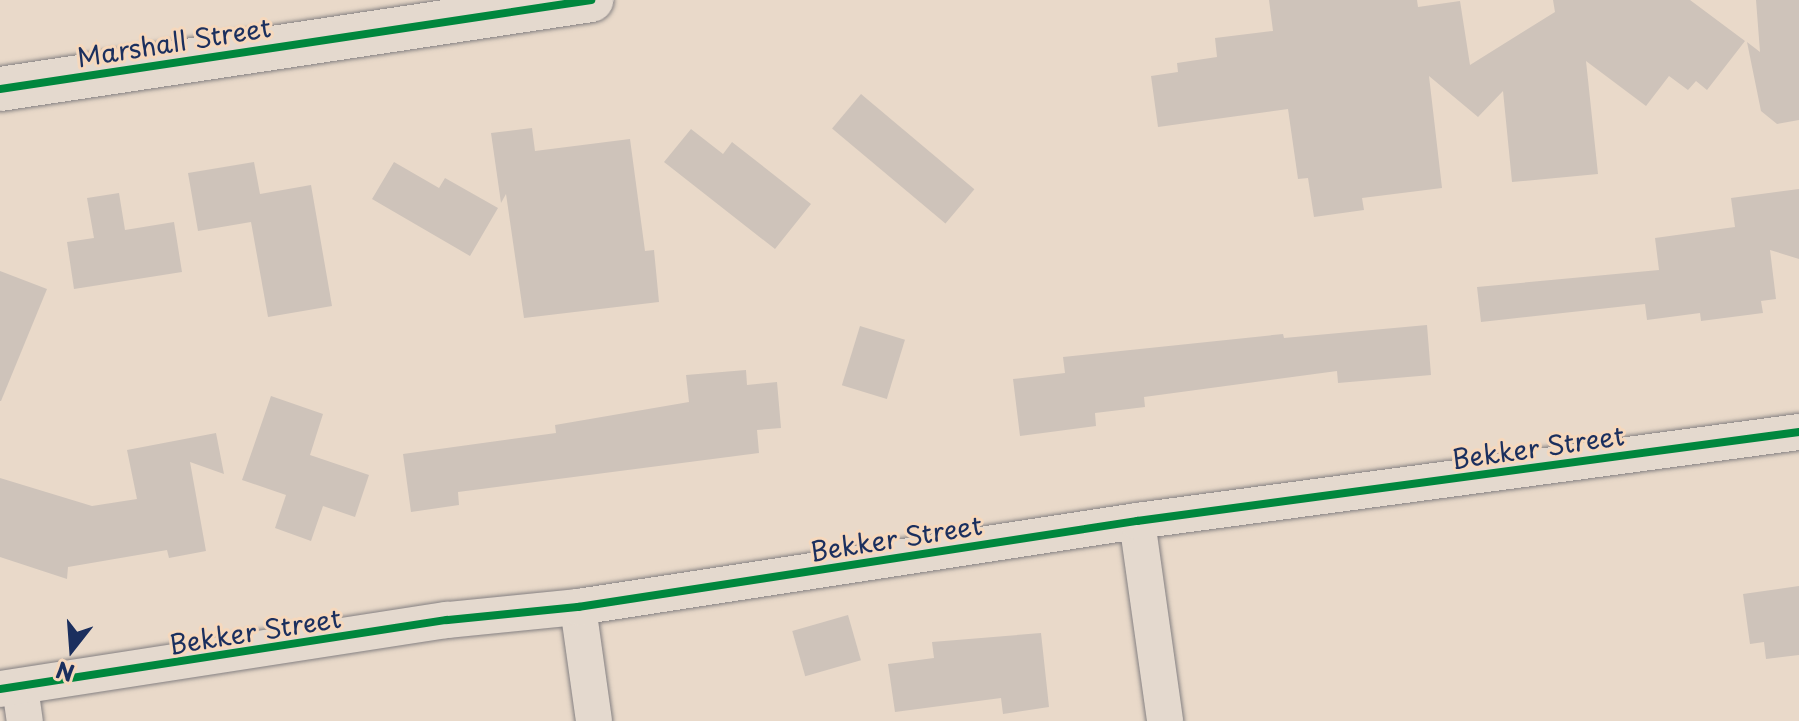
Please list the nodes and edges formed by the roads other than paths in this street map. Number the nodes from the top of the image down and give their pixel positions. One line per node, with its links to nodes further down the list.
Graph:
1 (591, 0): 2 (street, Marshall Street)
2 (0, 89)
3 (1799, 432): 4 (street, Bekker Street)
4 (1137, 521): 5 (street, Bekker Street); 8 (street)
5 (578, 607): 6 (street, Bekker Street); 7 (street)
6 (15, 699)
7 (594, 721)
8 (1165, 721)

